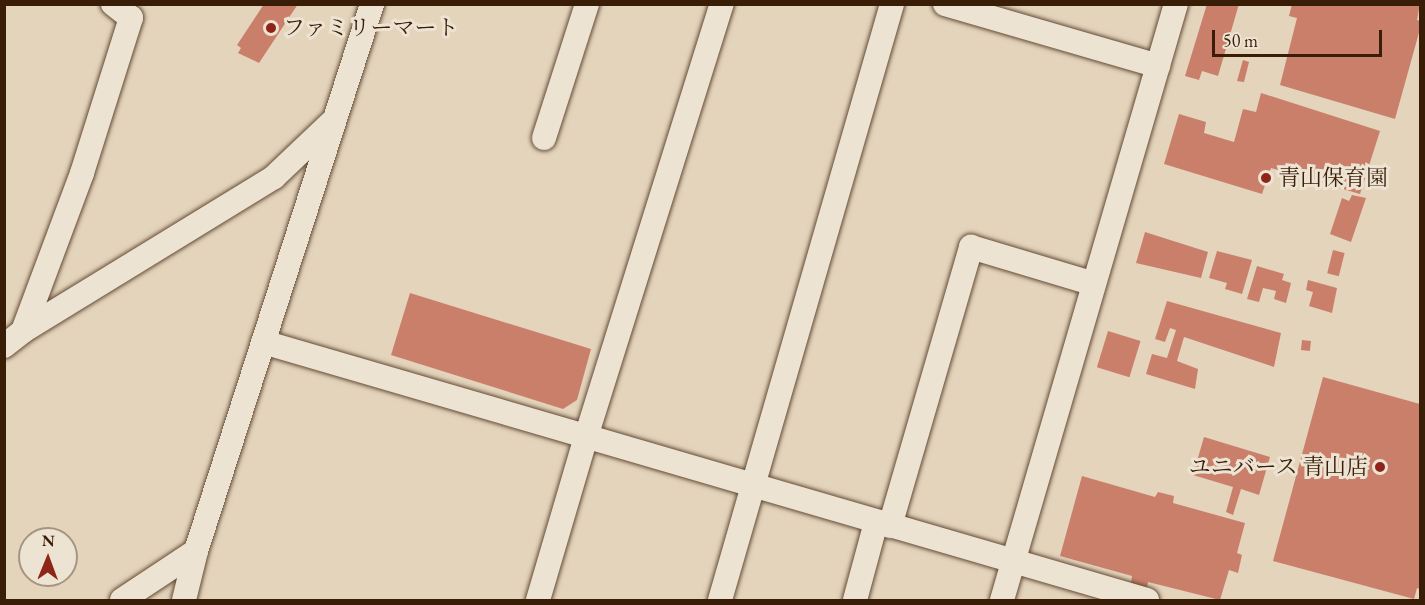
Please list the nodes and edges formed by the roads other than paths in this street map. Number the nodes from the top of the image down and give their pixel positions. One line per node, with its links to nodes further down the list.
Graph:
1 (113, 4): 12 (street)
2 (372, 4): 9 (street)
3 (587, 4): 10 (street)
4 (722, 4): 14 (street)
5 (892, 4): 15 (street)
6 (945, 4): 8 (street)
7 (1176, 4): 8 (street)
8 (1158, 66): 11 (street)
9 (335, 119): 12 (street); 13 (street)
10 (544, 138)
11 (1094, 284): 16 (street); 18 (street)
12 (14, 339)
13 (263, 342): 14 (street); 17 (street)
14 (586, 437): 15 (street); 21 (street)
15 (753, 486): 16 (street); 22 (street)
16 (883, 524): 18 (street); 23 (street)
17 (196, 551): 19 (street); 20 (street)
18 (1013, 562): 24 (street); 25 (street)
19 (122, 600)
20 (184, 600)
21 (538, 600)
22 (720, 600)
23 (855, 600)
24 (1002, 600)
25 (1147, 600)

